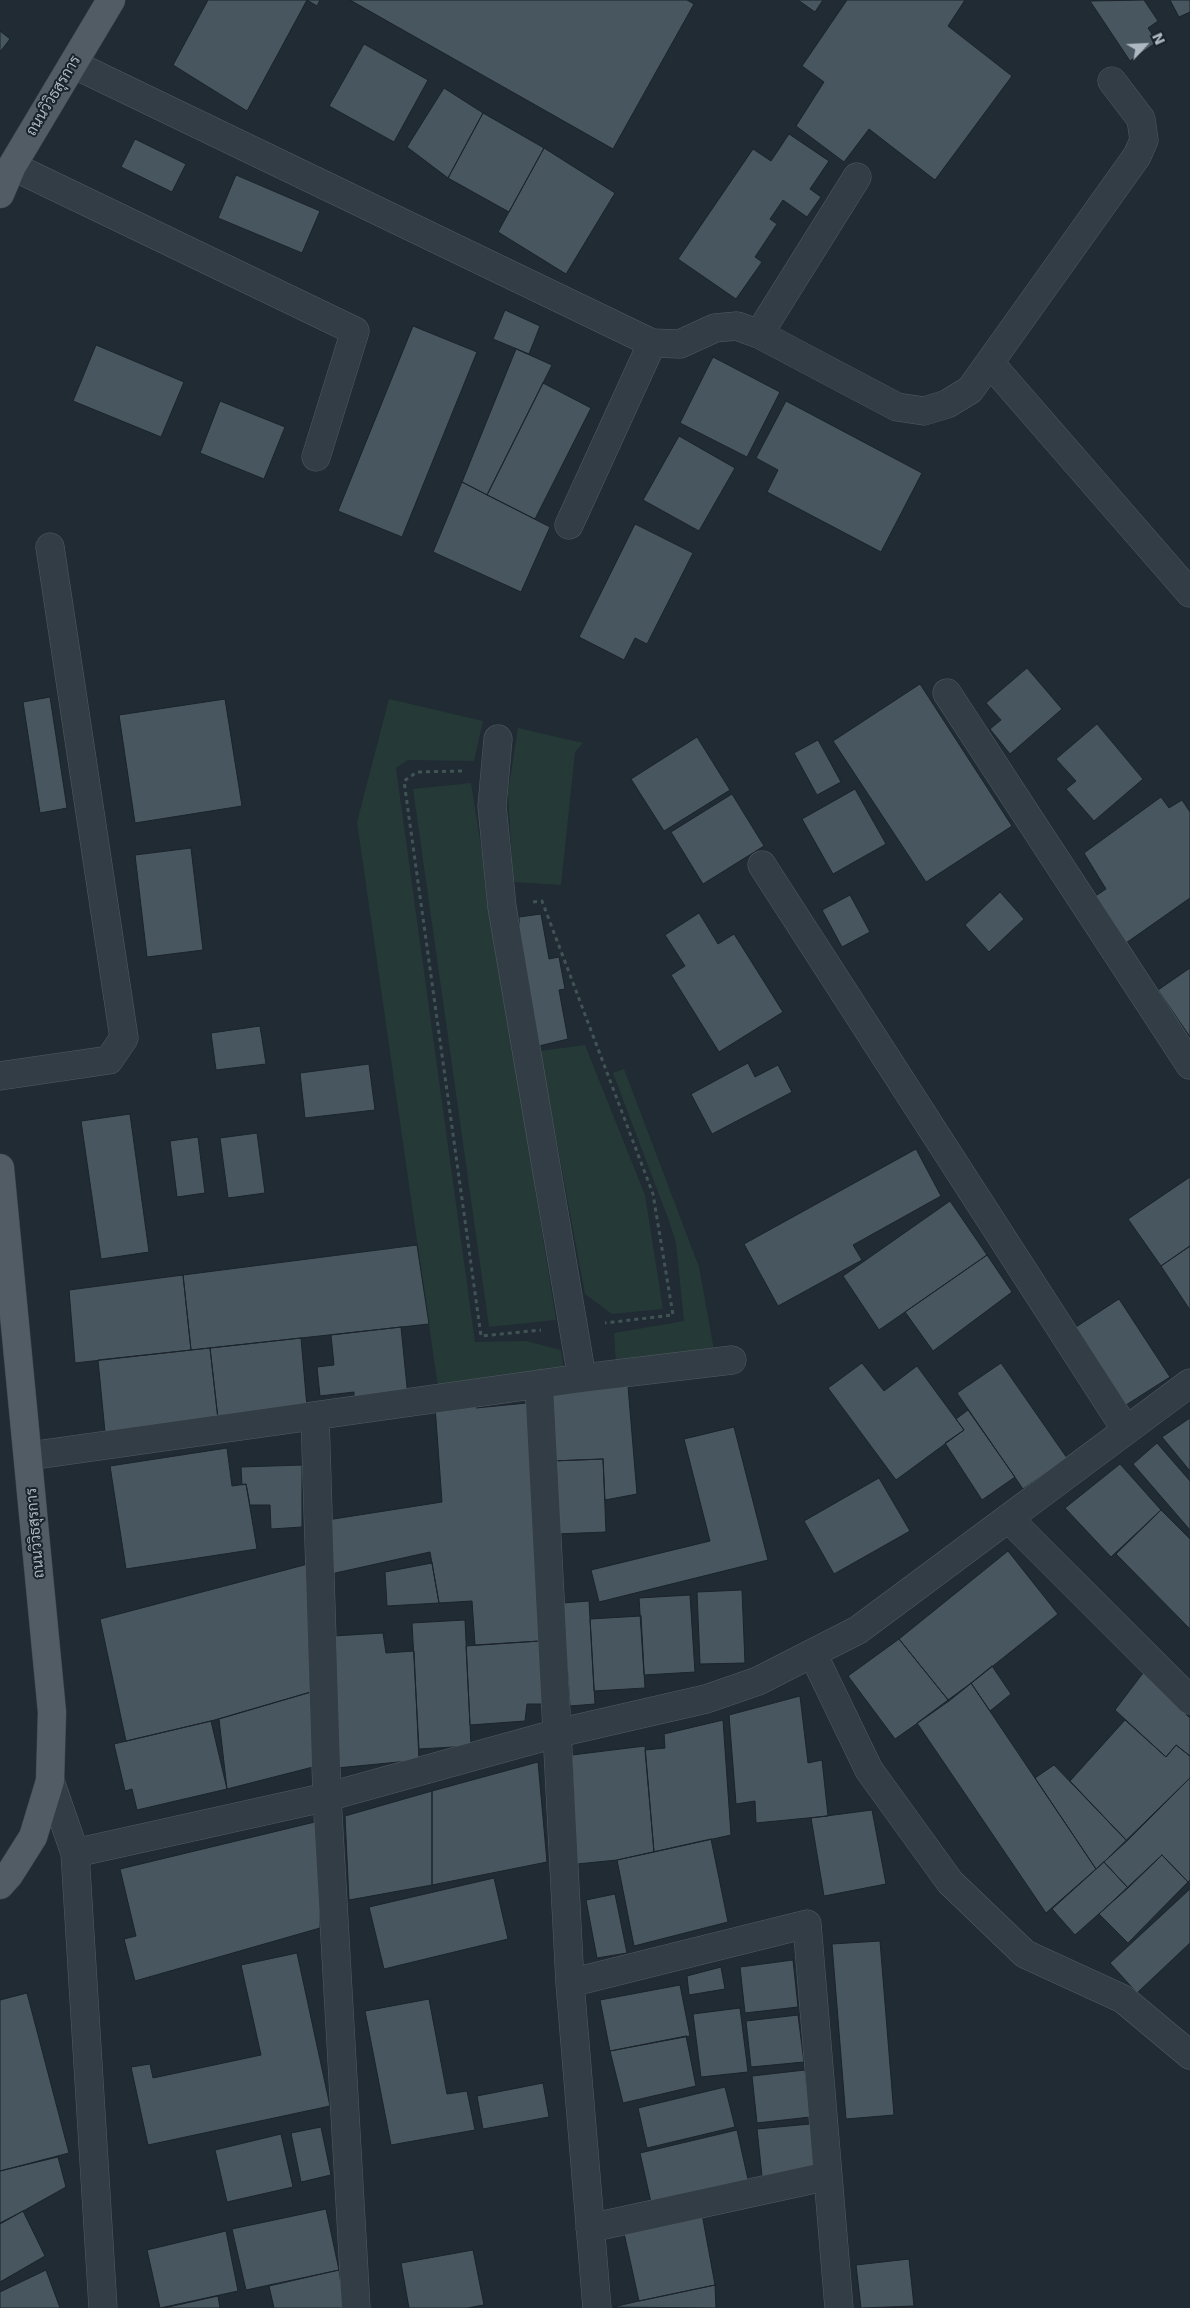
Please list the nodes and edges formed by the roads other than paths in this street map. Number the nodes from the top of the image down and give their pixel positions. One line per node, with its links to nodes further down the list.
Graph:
1 (111, 0): 2 (main road, ถนนวิวิธสุรการ)
2 (73, 64): 4 (main road, ถนนวิวิธสุรการ); 8 (street)
3 (1112, 81): 9 (street)
4 (12, 166): 6 (main road, ถนนวิวิธสุรการ); 10 (street)
5 (857, 177): 7 (street)
6 (0, 194)
7 (759, 334): 8 (street); 9 (street)
8 (652, 343): 11 (street)
9 (990, 363): 13 (street)
10 (316, 457)
11 (569, 525)
12 (50, 547): 18 (street)
13 (1190, 593)
14 (947, 693): 17 (street)
15 (498, 740): 21 (street)
16 (762, 865): 25 (street)
17 (1190, 1065)
18 (0, 1076)
19 (0, 1168): 26 (main road, ถนนวิวิธสุรการ)
20 (732, 1360): 21 (street)
21 (582, 1378): 23 (street)
22 (1190, 1383): 25 (street)
23 (539, 1384): 24 (street); 30 (street)
24 (315, 1416): 26 (street); 32 (street)
25 (1126, 1430): 27 (street)
26 (29, 1456): 31 (main road, ถนนวิวิธสุรการ)
27 (1008, 1518): 28 (street); 29 (street)
28 (813, 1654): 30 (street); 36 (street)
29 (1190, 1700)
30 (558, 1733): 32 (street); 35 (street)
31 (50, 1782): 33 (street); 34 (main road, ถนนวิวิธสุรการ)
32 (327, 1797): 33 (street); 40 (street)
33 (75, 1853): 39 (street)
34 (0, 1885)
35 (570, 1983): 37 (street); 38 (street)
36 (1190, 2055)
37 (828, 2176): 38 (street); 42 (street)
38 (590, 2228): 41 (street)
39 (104, 2308)
40 (356, 2308)
41 (597, 2308)
42 (838, 2308)

